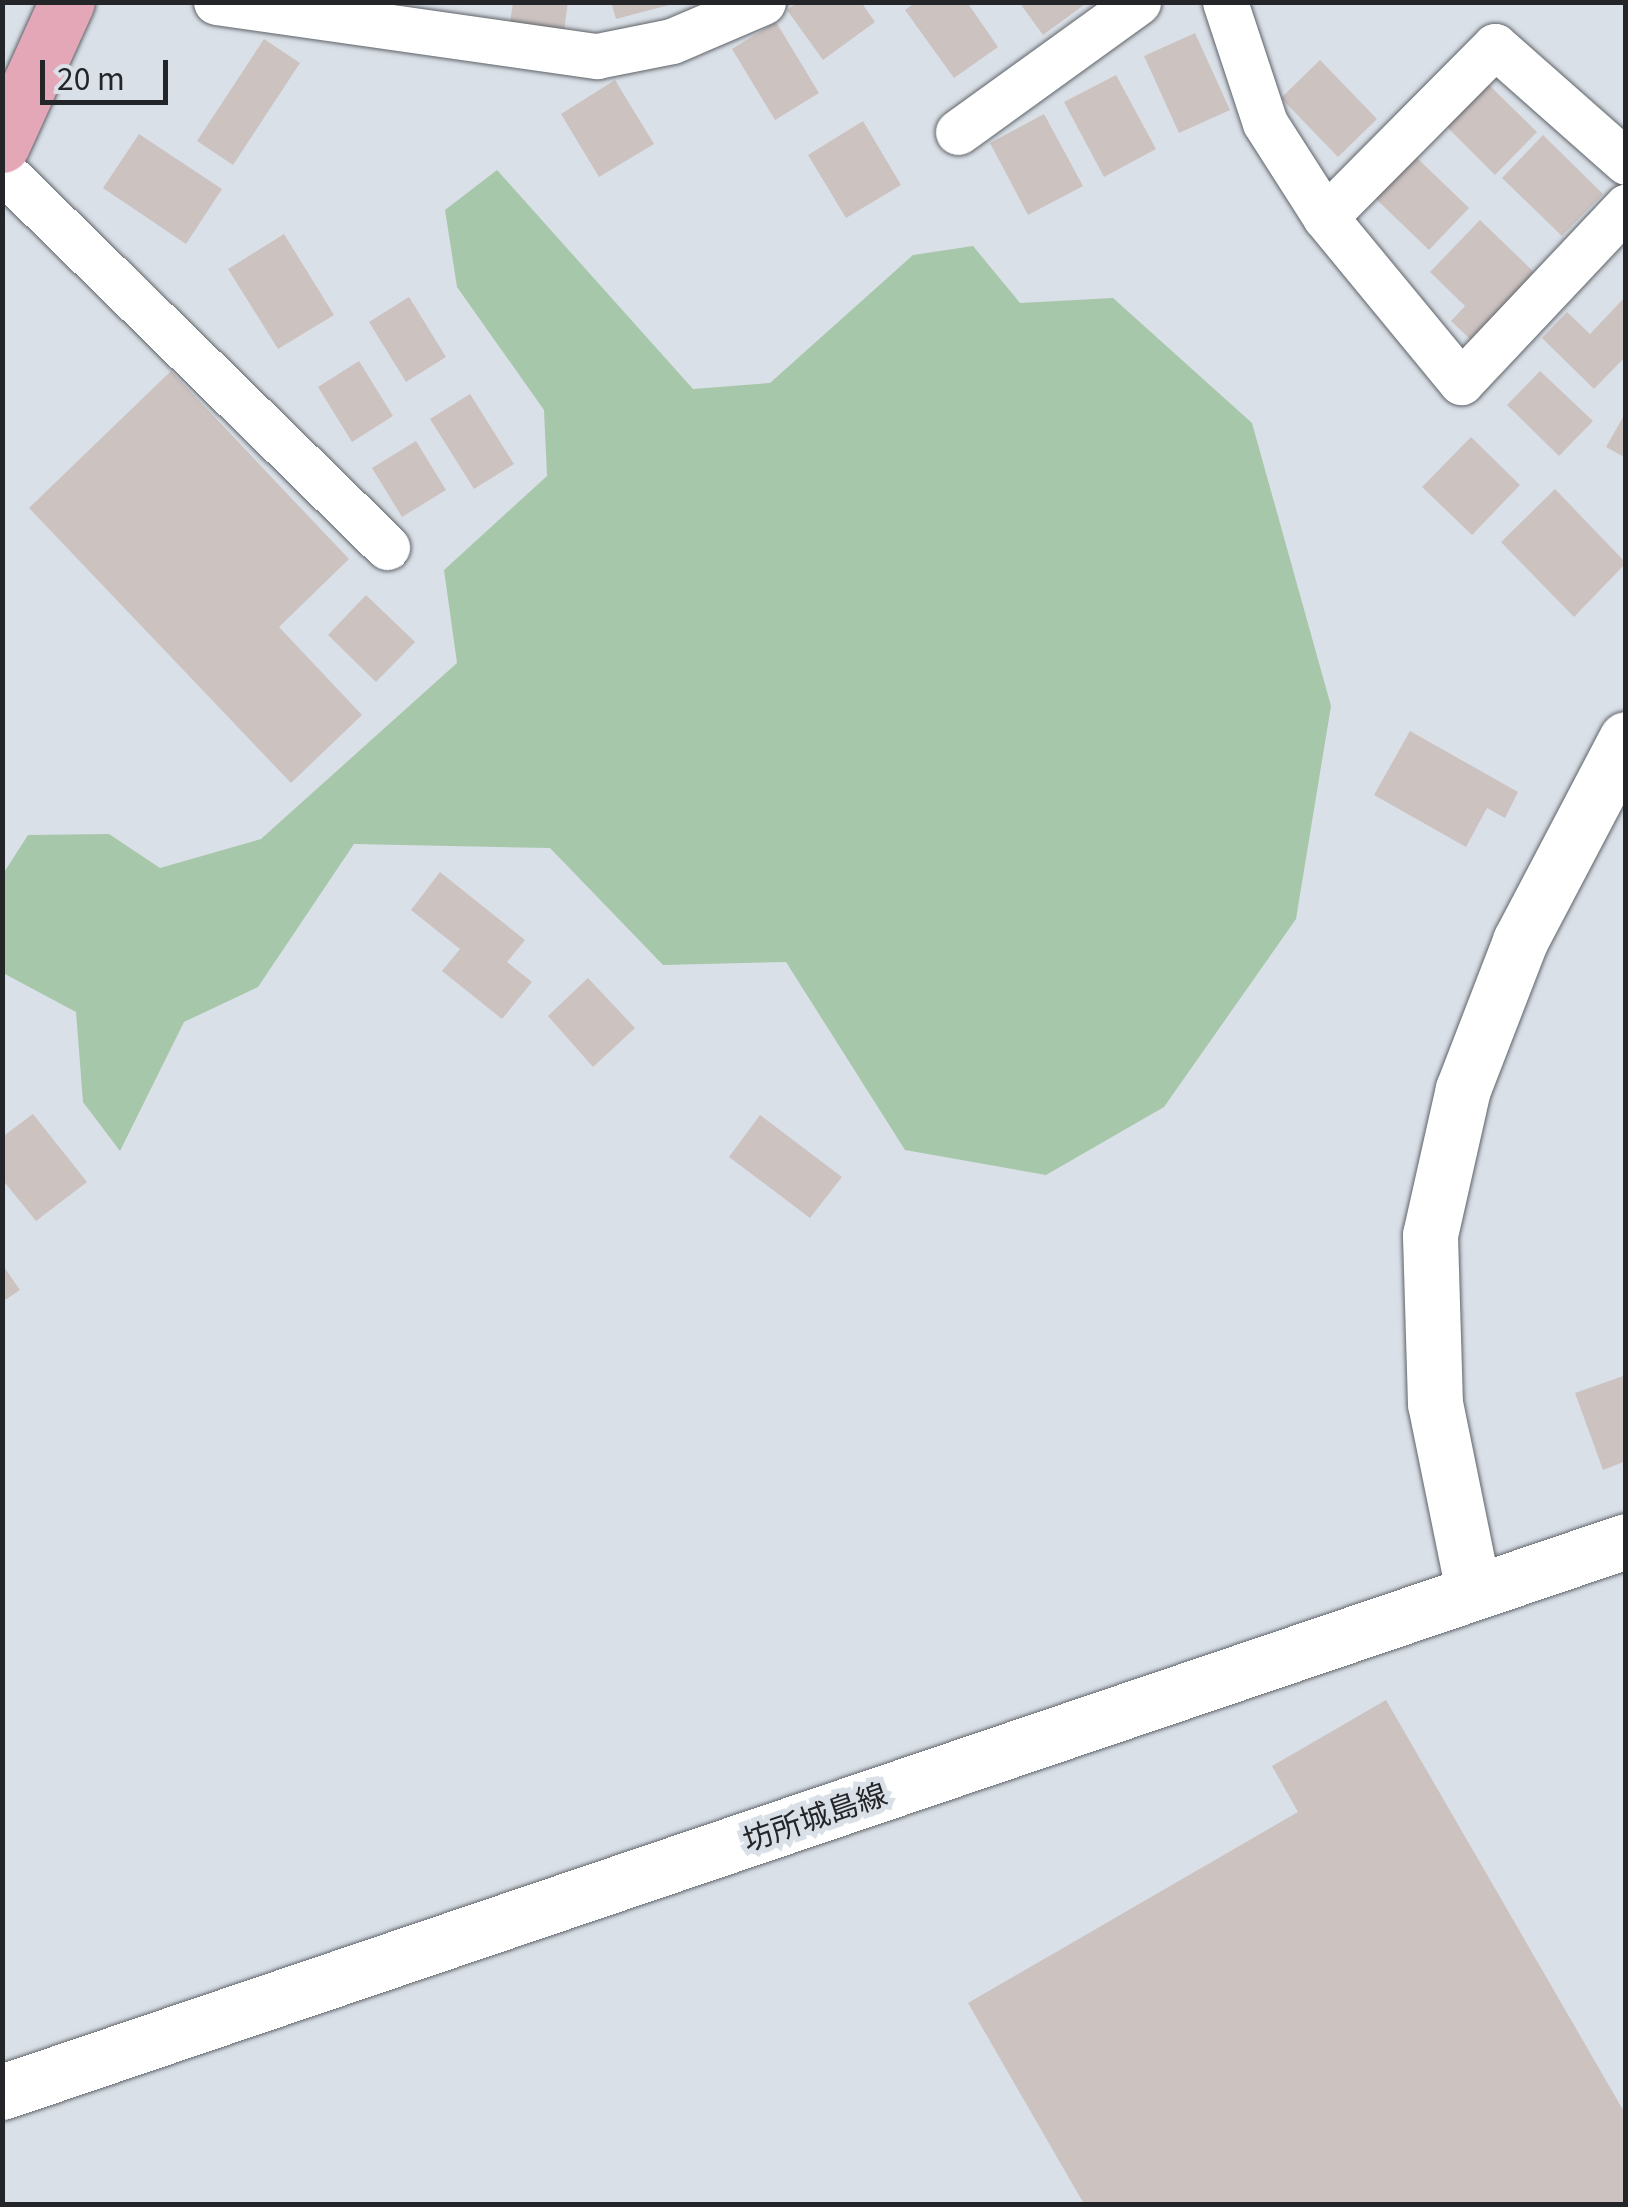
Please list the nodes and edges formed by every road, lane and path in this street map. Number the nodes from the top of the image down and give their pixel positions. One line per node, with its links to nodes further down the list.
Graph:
1 (67, 2): 8 (main road)
2 (216, 2): 6 (street)
3 (763, 2): 6 (street)
4 (1138, 2): 7 (street)
5 (1225, 2): 12 (street)
6 (719, 12)
7 (958, 132)
8 (2, 145)
9 (1626, 162): 12 (street)
10 (2, 170): 13 (street)
11 (1626, 207): 12 (street)
12 (1325, 217)
13 (387, 547)
14 (1626, 739): 16 (main road)
15 (1626, 1541): 16 (main road, 坊所城島線)
16 (1473, 1590): 17 (main road, 坊所城島線)
17 (2, 2092)

